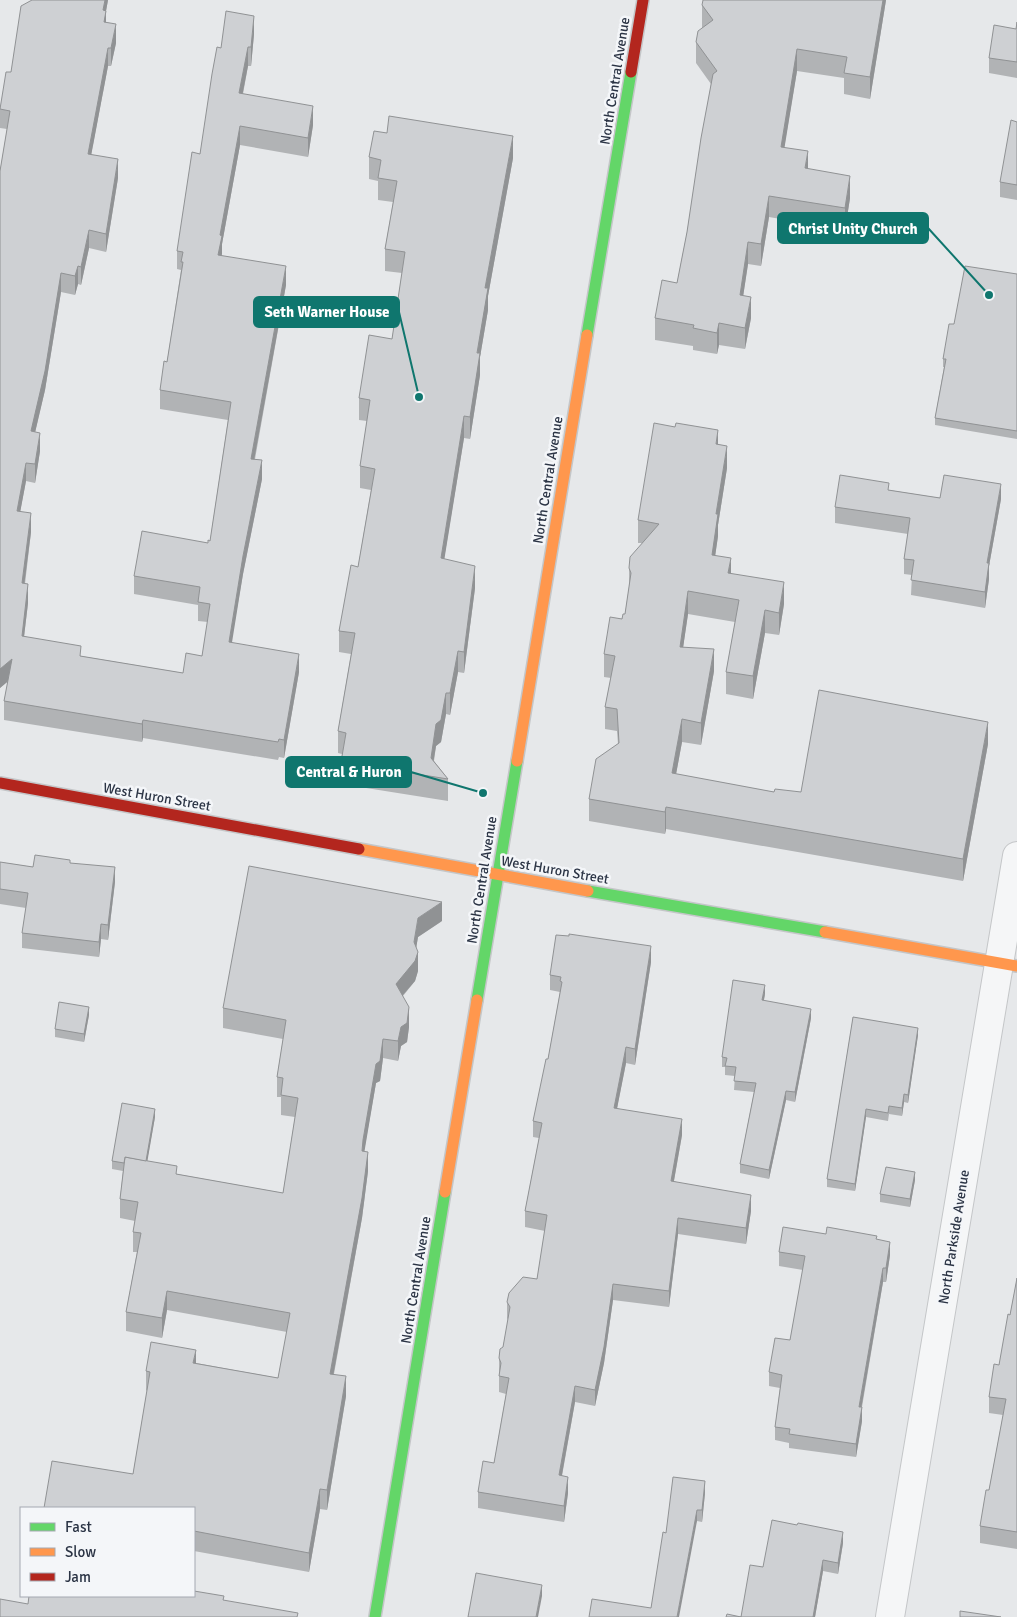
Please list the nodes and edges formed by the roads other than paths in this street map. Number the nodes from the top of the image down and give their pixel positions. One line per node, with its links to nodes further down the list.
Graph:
1 (643, 0): 4 (street, North Central Avenue)
2 (0, 783): 4 (street, West Huron Street)
3 (1017, 856): 5 (street, North Parkside Avenue)
4 (498, 875): 5 (street, West Huron Street); 6 (street, North Central Avenue)
5 (1008, 965): 7 (street, North Parkside Avenue)
6 (375, 1617)
7 (890, 1617)

